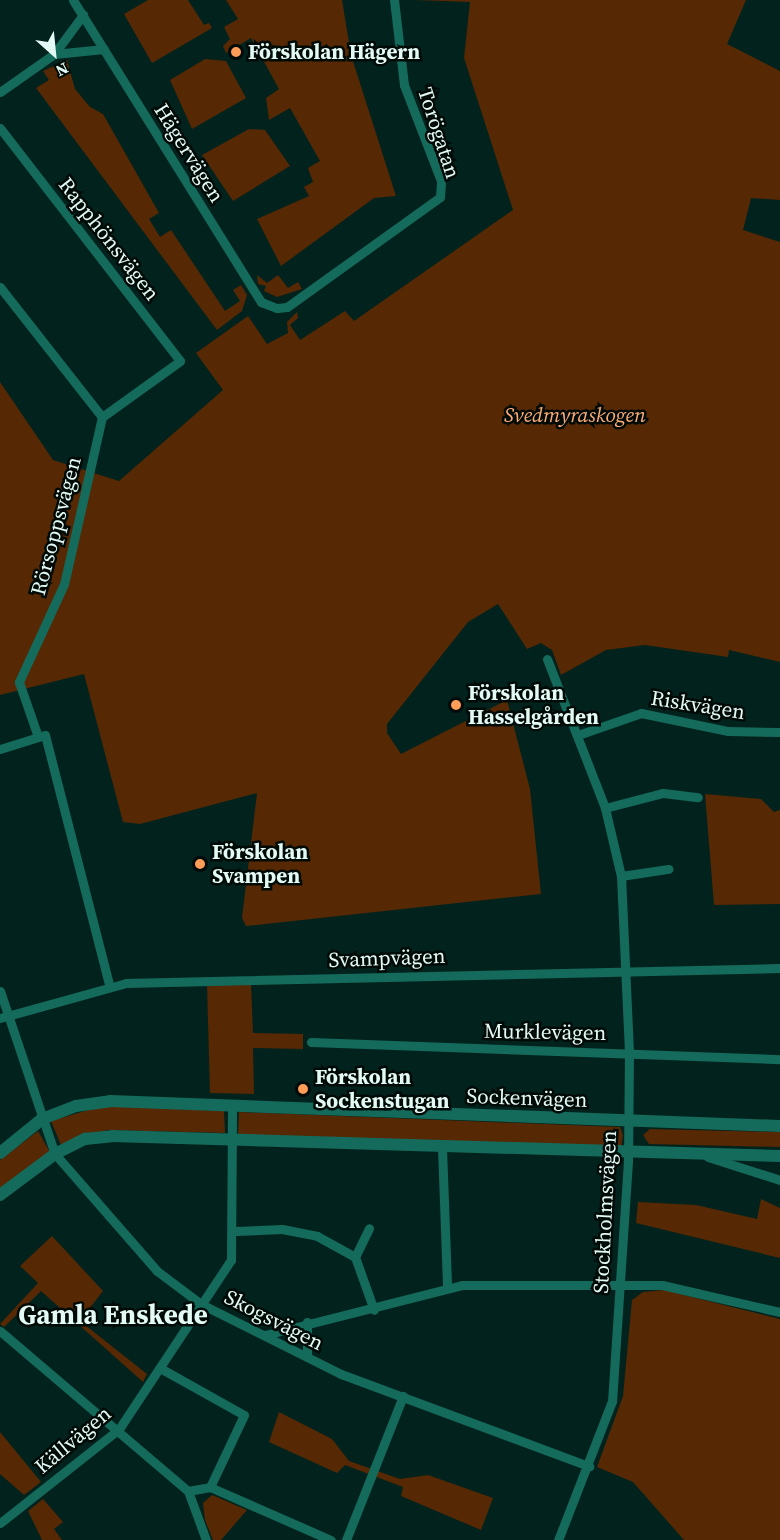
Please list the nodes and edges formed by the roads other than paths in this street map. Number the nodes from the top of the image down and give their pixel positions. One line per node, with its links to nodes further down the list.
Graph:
1 (73, 0): 3 (street, Hägervägen)
2 (394, 0): 9 (street, Torögatan)
3 (83, 15): 4 (street, Hägervägen); 5 (street)
4 (104, 49): 5 (street); 9 (street, Hägervägen)
5 (54, 54): 6 (street)
6 (0, 92)
7 (0, 128): 10 (street, Rapphönsvägen)
8 (0, 287): 10 (street)
9 (286, 307)
10 (102, 417): 14 (street, Rörsoppsvägen)
11 (548, 658): 13 (street, Stockholmsvägen)
12 (780, 732): 13 (street, Riskvägen)
13 (578, 735): 17 (street, Stockholmsvägen)
14 (38, 737): 15 (street); 22 (street, Rörsoppsvägen)
15 (0, 749)
16 (698, 797): 17 (street)
17 (605, 808): 19 (street, Stockholmsvägen)
18 (668, 869): 19 (street)
19 (621, 876): 21 (street, Stockholmsvägen)
20 (780, 968): 21 (street, Svampvägen)
21 (627, 969): 22 (street, Svampvägen); 26 (street, Stockholmsvägen)
22 (109, 986): 24 (street, Svampvägen)
23 (0, 991): 24 (street, Skogsvägen)
24 (4, 1016): 29 (street, Skogsvägen)
25 (311, 1042): 26 (street, Murklevägen)
26 (629, 1051): 27 (street, Murklevägen); 30 (street, Stockholmsvägen)
27 (780, 1059)
28 (232, 1107): 29 (street, Sockenvägen); 30 (street, Sockenvägen); 32 (street, Källvägen)
29 (42, 1119): 35 (street, Sockenvägen); 36 (street, Skogsvägen)
30 (628, 1122): 31 (street, Sockenvägen); 34 (street, Stockholmsvägen)
31 (780, 1126)
32 (232, 1140): 33 (street); 36 (street); 42 (street, Källvägen)
33 (442, 1148): 34 (street); 45 (street)
34 (628, 1152): 37 (street); 44 (street, Stockholmsvägen)
35 (0, 1153)
36 (55, 1154): 40 (street); 46 (street, Skogsvägen)
37 (703, 1154): 38 (street); 39 (street)
38 (780, 1156)
39 (780, 1179)
40 (0, 1195)
41 (369, 1228): 43 (street)
42 (235, 1231): 43 (street); 46 (street, Källvägen)
43 (355, 1257): 47 (street)
44 (618, 1284): 45 (street); 48 (street); 56 (street, Stockholmsvägen)
45 (447, 1286): 47 (street)
46 (201, 1304): 51 (street, Skogsvägen); 53 (street, Källvägen)
47 (374, 1310): 49 (street)
48 (780, 1312)
49 (307, 1322): 51 (street); 52 (street)
50 (0, 1331): 55 (street)
51 (265, 1335): 52 (street, Skogsvägen)
52 (308, 1357): 54 (street, Skogsvägen)
53 (160, 1368): 55 (street, Källvägen); 57 (street)
54 (403, 1396): 56 (street, Skogsvägen); 62 (street)
55 (119, 1429): 58 (street); 59 (street, Källvägen)
56 (589, 1466): 63 (street, Stockholmsvägen)
57 (210, 1487): 58 (street); 61 (street)
58 (188, 1491): 60 (street)
59 (0, 1523)
60 (206, 1540)
61 (331, 1540)
62 (346, 1540)
63 (559, 1540)

